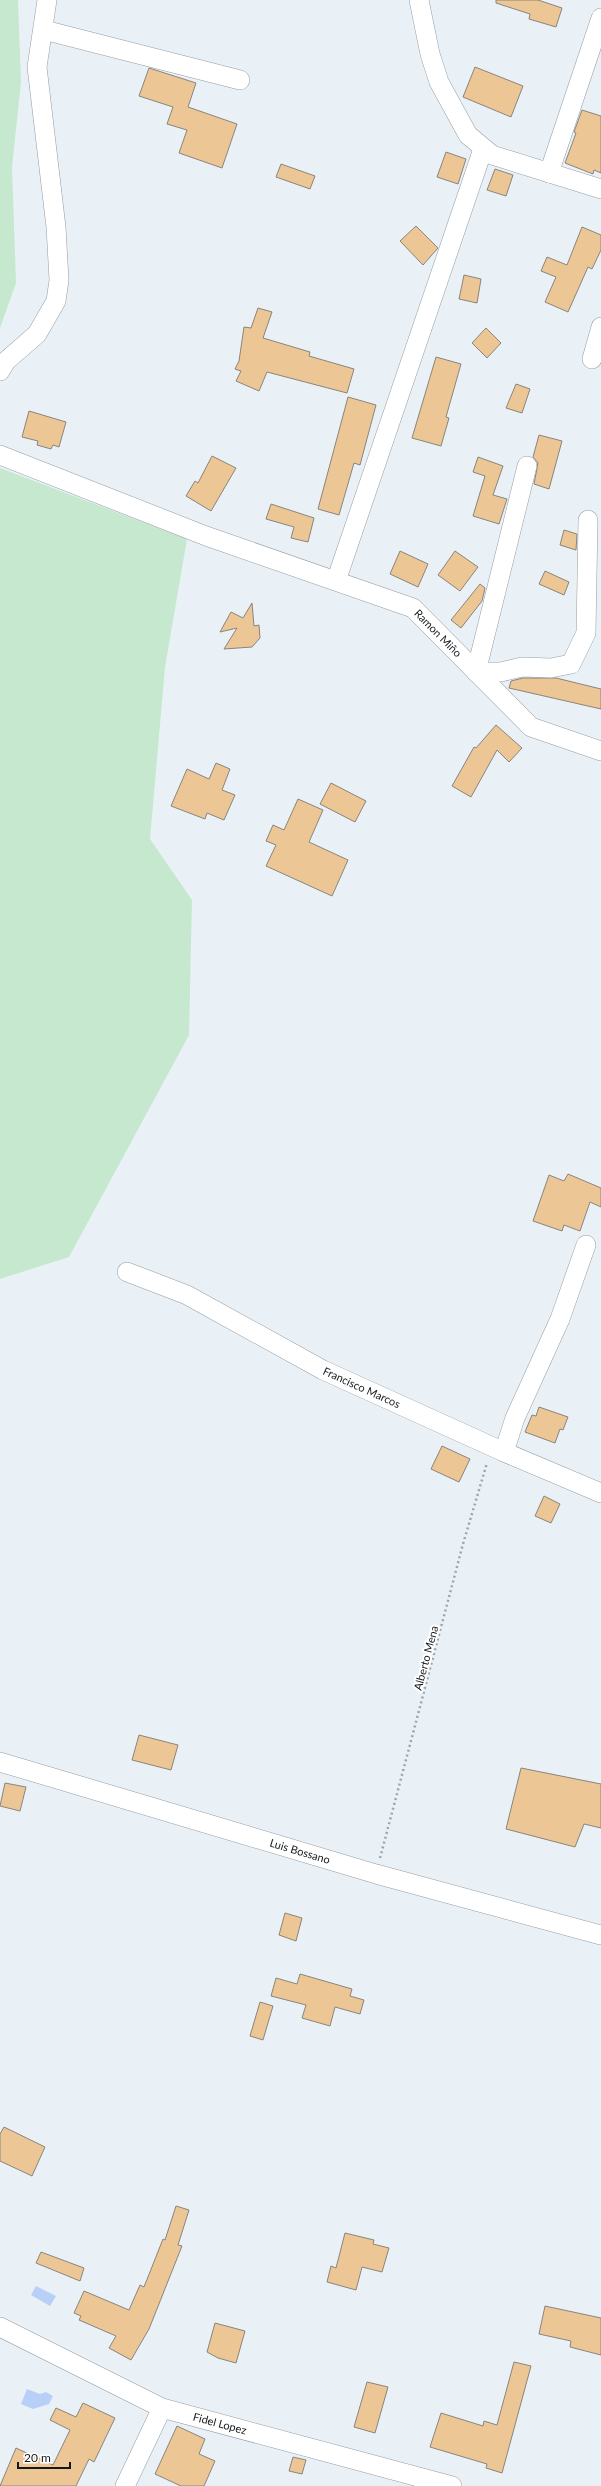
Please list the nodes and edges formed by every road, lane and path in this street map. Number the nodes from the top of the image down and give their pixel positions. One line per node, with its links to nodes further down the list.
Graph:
1 (47, 0): 4 (street)
2 (419, 0): 6 (street)
3 (601, 18): 7 (street)
4 (44, 30): 5 (street); 11 (street)
5 (240, 80)
6 (483, 149): 7 (street); 15 (street)
7 (549, 173): 8 (street)
8 (601, 189)
9 (601, 327): 10 (street)
10 (592, 360)
11 (0, 371)
12 (0, 455): 15 (street, Ramon Miño)
13 (527, 466): 16 (street)
14 (588, 520): 16 (street)
15 (336, 581): 16 (street, Ramon Miño)
16 (476, 672): 17 (street, Ramon Miño)
17 (601, 751)
18 (586, 1245): 20 (street)
19 (127, 1272): 20 (street, Francisco Marcos)
20 (498, 1450): 21 (street, Francisco Marcos); 23 (path, Alberto Mena)
21 (601, 1493)
22 (0, 1762): 23 (street, Luis Bossano)
23 (376, 1874): 24 (street, Luis Bossano)
24 (601, 1935)
25 (0, 2327): 26 (street, Fidel Lopez)
26 (162, 2408): 27 (street); 28 (street, Fidel Lopez)
27 (125, 2486)
28 (452, 2486)

